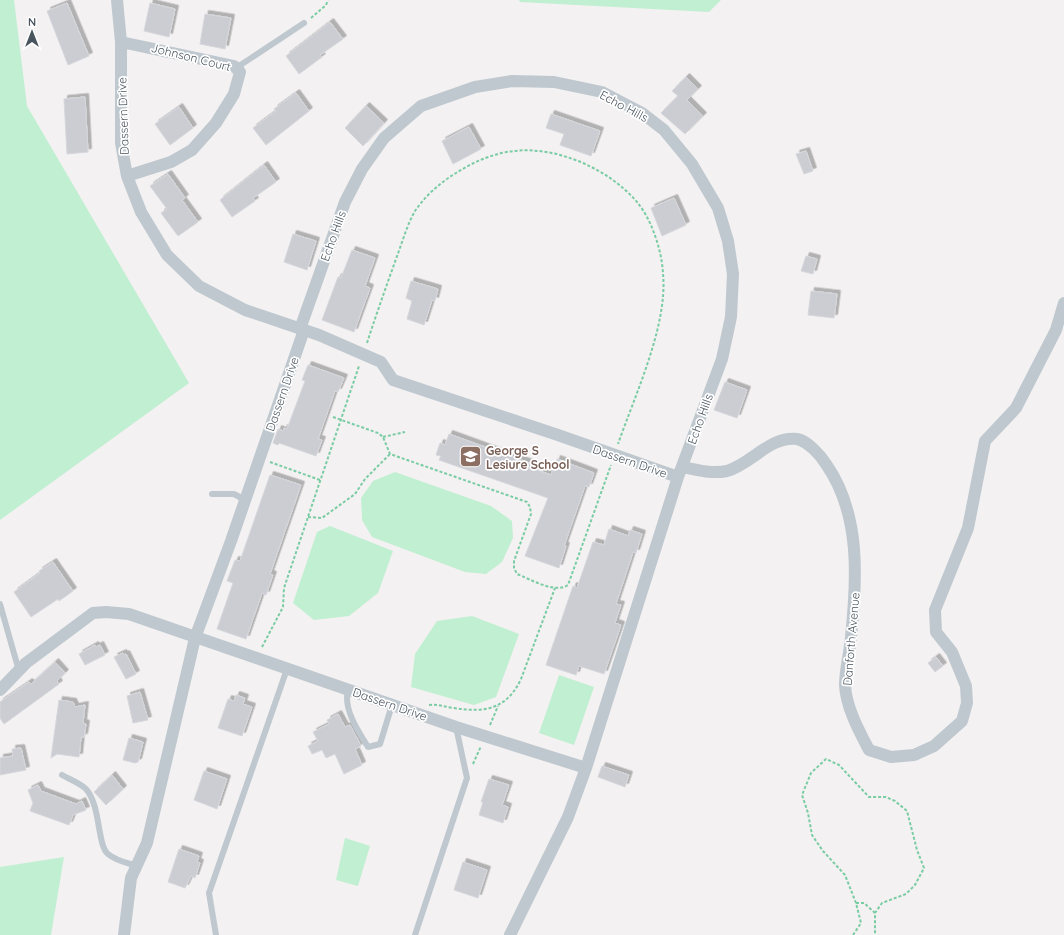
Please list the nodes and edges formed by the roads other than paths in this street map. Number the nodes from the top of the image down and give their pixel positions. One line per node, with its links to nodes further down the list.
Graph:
1 (117, 0): 3 (street, Dassern Drive)
2 (304, 24): 4 (lane)
3 (121, 42): 4 (street, Johnson Court); 5 (street, Dassern Drive)
4 (236, 68): 5 (street, Johnson Court)
5 (127, 176): 7 (street, Dassern Drive)
6 (1064, 303): 8 (street, Danforth Avenue)
7 (302, 329): 8 (street, Dassern Drive); 8 (street, Echo Hills); 10 (street, Dassern Drive)
8 (680, 472): 19 (street, Dassern Drive)
9 (212, 494): 10 (lane)
10 (245, 500): 12 (street, Dassern Drive)
11 (0, 604): 14 (lane)
12 (195, 638): 13 (street, Dassern Drive); 14 (street); 21 (street, Dassern Drive)
13 (287, 669): 16 (street, Dassern Drive); 23 (lane)
14 (18, 671): 15 (street)
15 (0, 690)
16 (348, 690): 17 (street, Dassern Drive); 17 (lane)
17 (392, 705): 18 (street, Dassern Drive)
18 (456, 727): 19 (street, Dassern Drive); 24 (lane)
19 (586, 768): 25 (street, Dassern Drive)
20 (62, 775): 21 (lane)
21 (137, 866): 22 (street, Dassern Drive)
22 (124, 935)
23 (216, 935)
24 (415, 935)
25 (510, 935)

